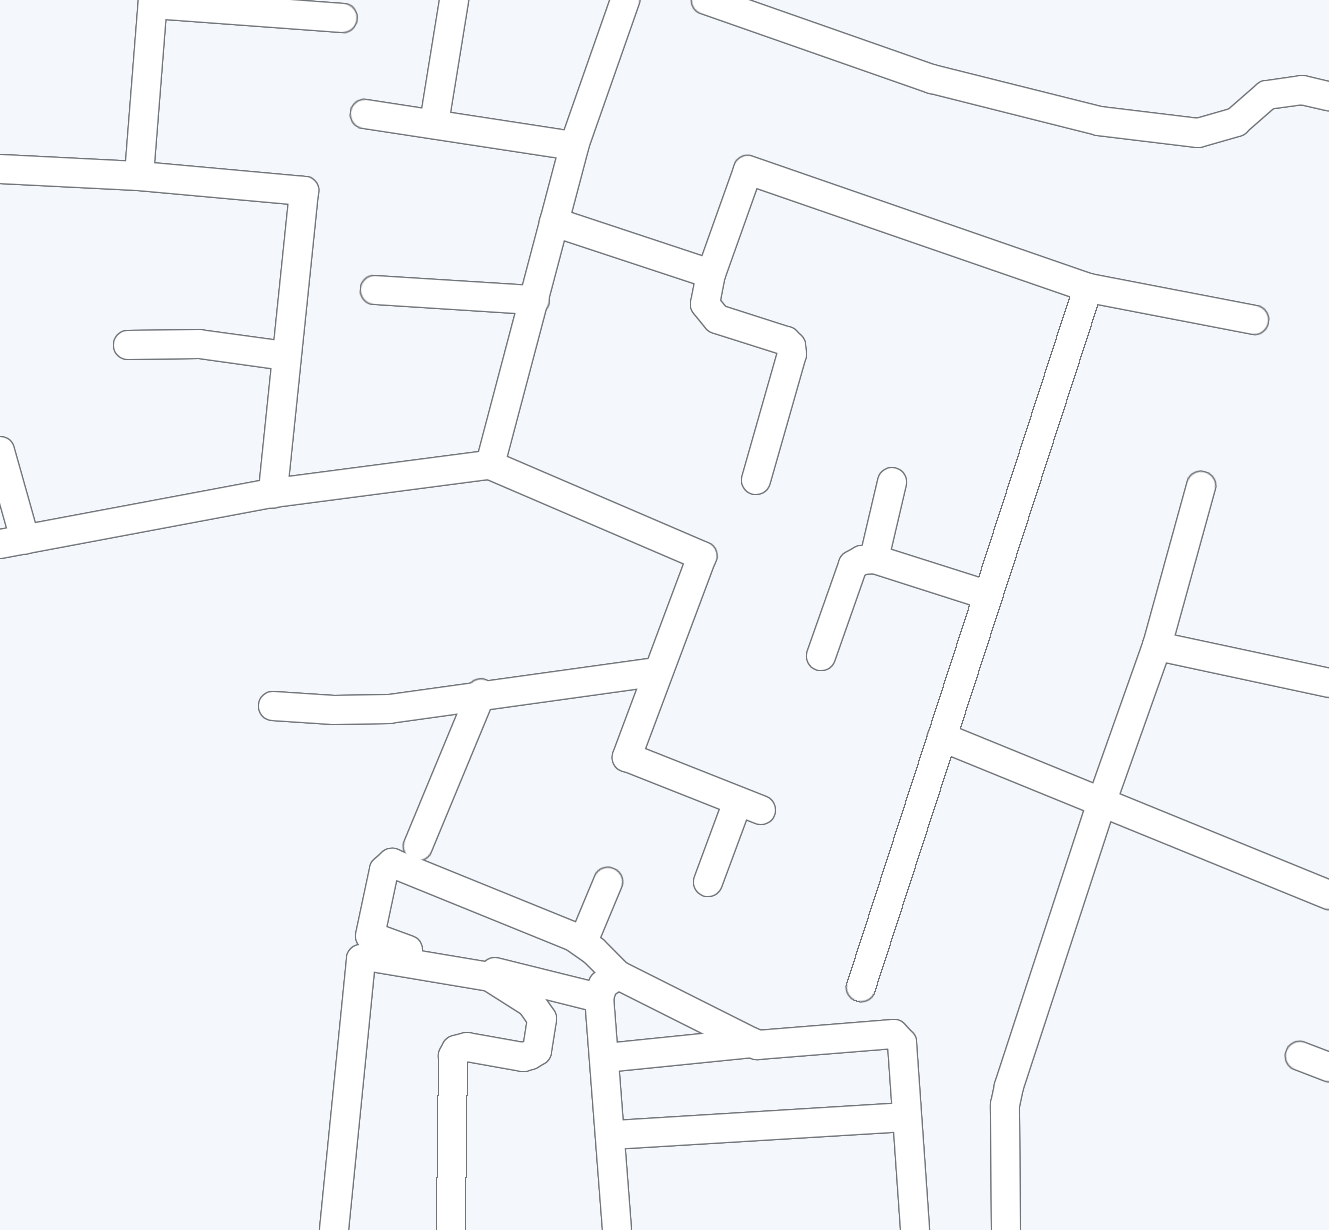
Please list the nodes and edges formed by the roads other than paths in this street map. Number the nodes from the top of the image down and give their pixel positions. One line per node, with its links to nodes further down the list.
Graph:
1 (454, 0): 8 (street)
2 (626, 0): 9 (street)
3 (706, 0): 6 (street)
4 (153, 2): 5 (street); 11 (street)
5 (342, 18)
6 (1329, 96)
7 (365, 114): 8 (street)
8 (434, 124): 9 (street)
9 (574, 146): 12 (street)
10 (0, 170): 11 (street)
11 (139, 176): 19 (street)
12 (554, 222): 13 (street); 16 (street)
13 (711, 274): 14 (street); 22 (street)
14 (1088, 288): 17 (street); 28 (street)
15 (375, 290): 16 (street)
16 (535, 300): 21 (street)
17 (1254, 320)
18 (128, 345): 19 (street)
19 (285, 356): 25 (street)
20 (0, 451): 26 (street)
21 (490, 465): 25 (street); 31 (street)
22 (756, 480)
23 (892, 482): 27 (street)
24 (1201, 486): 29 (street)
25 (272, 493): 26 (street)
26 (12, 542)
27 (874, 559): 28 (street); 30 (street)
28 (988, 595): 35 (street)
29 (1157, 646): 32 (street); 36 (street)
30 (821, 656)
31 (657, 672): 33 (street); 39 (street)
32 (1329, 683)
33 (480, 694): 34 (street); 37 (street)
34 (273, 706)
35 (942, 737): 36 (street); 43 (street)
36 (1102, 802): 40 (street); 55 (street)
37 (418, 846)
38 (608, 882): 41 (street)
39 (708, 882)
40 (1329, 895)
41 (582, 942): 42 (street); 44 (street)
42 (618, 975): 44 (street); 45 (street)
43 (861, 988)
44 (599, 998): 47 (street)
45 (753, 1043): 47 (street); 49 (street)
46 (1300, 1056): 48 (street)
47 (605, 1058): 50 (street)
48 (1329, 1067)
49 (905, 1117): 50 (street); 54 (street)
50 (612, 1135): 53 (street)
51 (334, 1230): 52 (street)
52 (451, 1230)
53 (617, 1230)
54 (915, 1230)
55 (1006, 1230)

